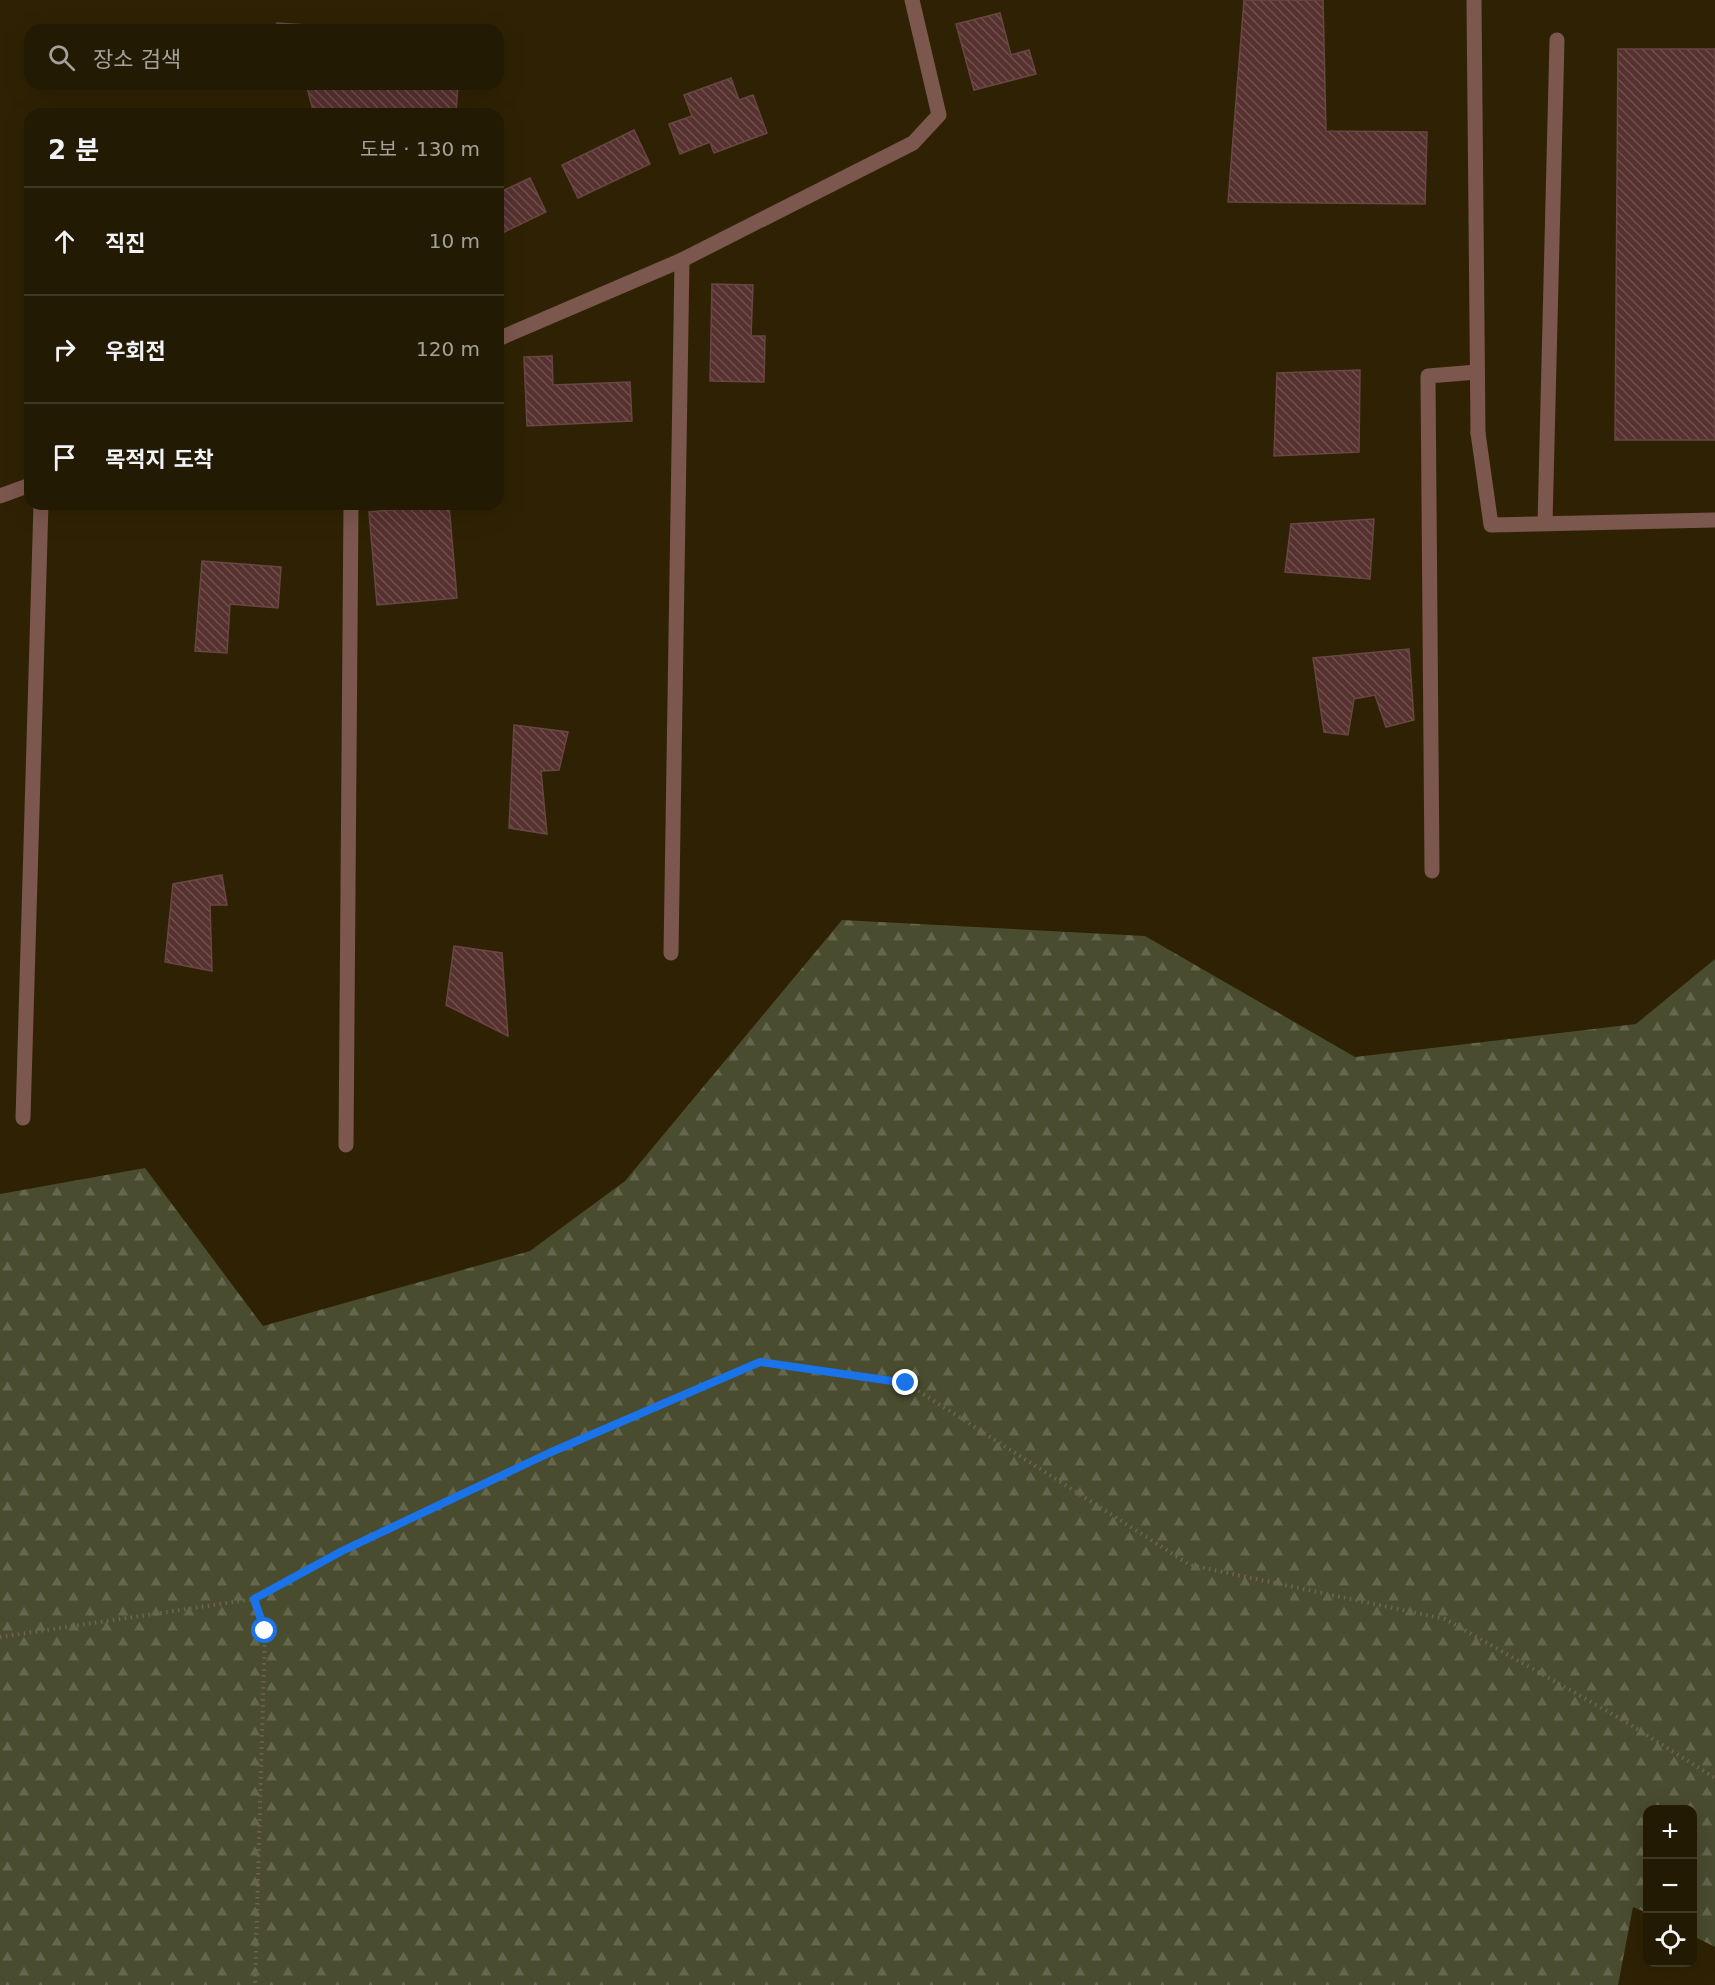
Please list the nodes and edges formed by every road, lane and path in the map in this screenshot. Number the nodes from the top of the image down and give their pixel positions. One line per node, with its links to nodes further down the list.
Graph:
1 (912, 0): 4 (street)
2 (1474, 0): 6 (street)
3 (1557, 40): 12 (street)
4 (682, 260): 5 (street); 14 (street)
5 (504, 336)
6 (1477, 372): 12 (street); 13 (street)
7 (24, 487): 8 (street)
8 (0, 496)
9 (41, 510): 15 (street)
10 (351, 510): 16 (street)
11 (1715, 520): 12 (street)
12 (1545, 524)
13 (1432, 871)
14 (670, 953)
15 (23, 1118)
16 (346, 1145)
17 (254, 1599): 18 (path); 19 (path); 20 (path)
18 (0, 1637)
19 (1715, 1778)
20 (255, 1985)

